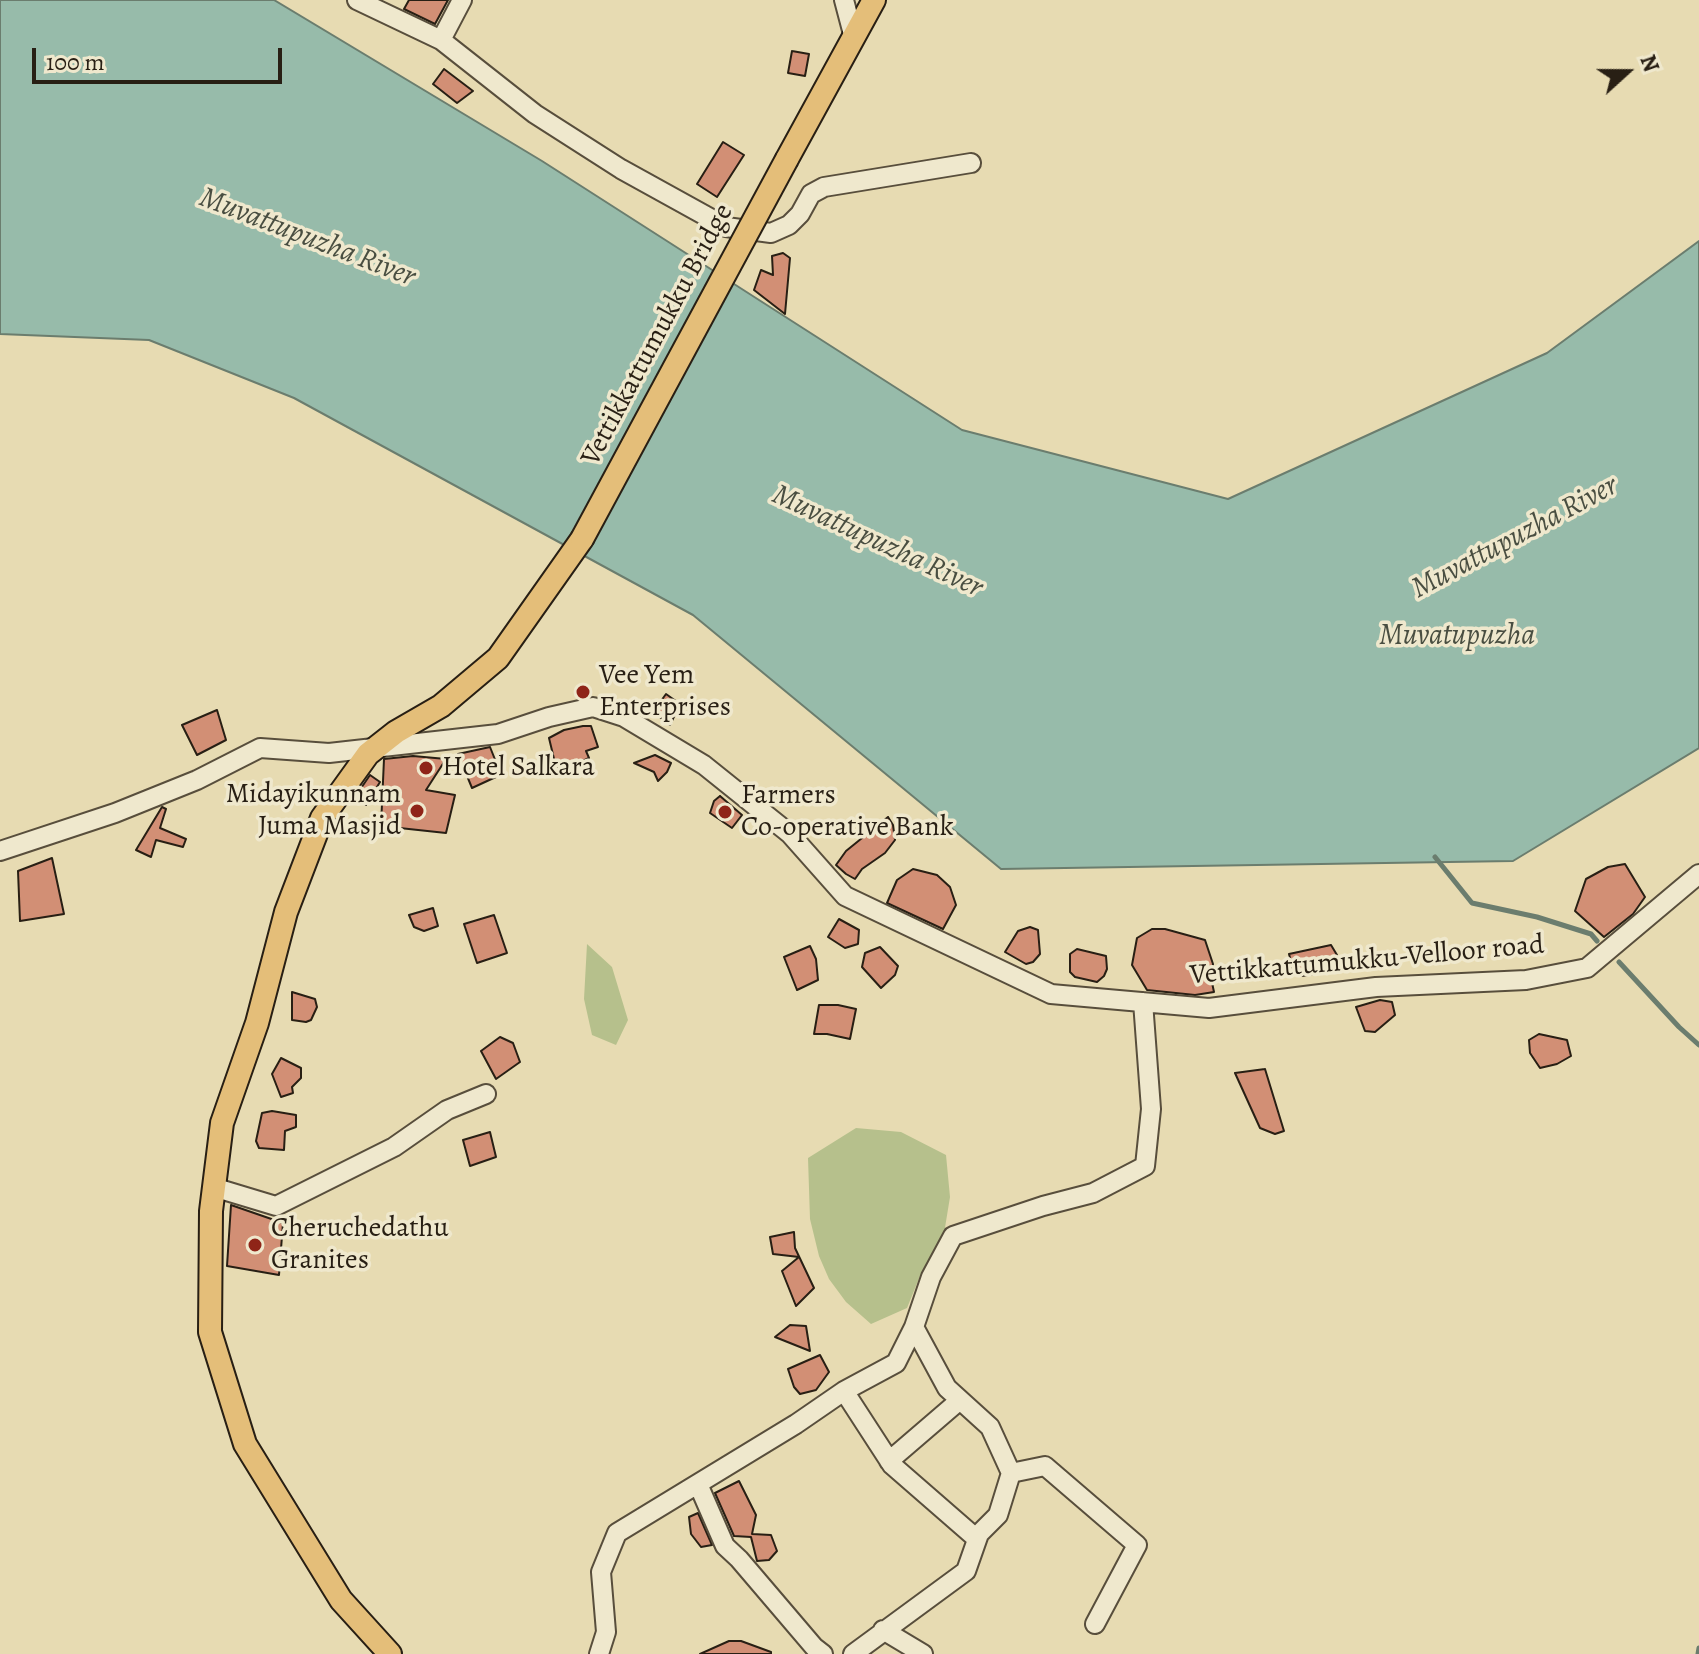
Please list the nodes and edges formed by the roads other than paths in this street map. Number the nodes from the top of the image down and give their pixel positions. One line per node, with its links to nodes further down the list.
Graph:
1 (357, 0): 6 (street)
2 (462, 0): 6 (street)
3 (844, 0): 5 (street)
4 (874, 0): 5 (main road, Vettikkattumukku Bridge)
5 (854, 38): 8 (main road, Vettikkattumukku Bridge, bridge)
6 (441, 40): 7 (street)
7 (971, 163)
8 (379, 747): 9 (street, Vettikkattumukku-Velloor road); 11 (street, Vettikkattumukku-Velloor road); 13 (main road, Vettikkattumukku Bridge)
9 (0, 851)
10 (1699, 874): 11 (street, Vettikkattumukku-Velloor road)
11 (1143, 1002): 14 (street)
12 (486, 1094): 13 (street)
13 (213, 1187): 23 (main road, Vettikkattumukku Bridge)
14 (914, 1327): 15 (street); 16 (street)
15 (844, 1391): 17 (street); 19 (street)
16 (960, 1400): 17 (street); 18 (street)
17 (889, 1461): 20 (street)
18 (1011, 1473): 20 (street); 21 (street)
19 (698, 1484): 24 (street); 25 (street)
20 (977, 1539): 22 (street)
21 (1095, 1624)
22 (883, 1630): 26 (street); 27 (street)
23 (390, 1654)
24 (599, 1654)
25 (823, 1654)
26 (853, 1654)
27 (923, 1654)

